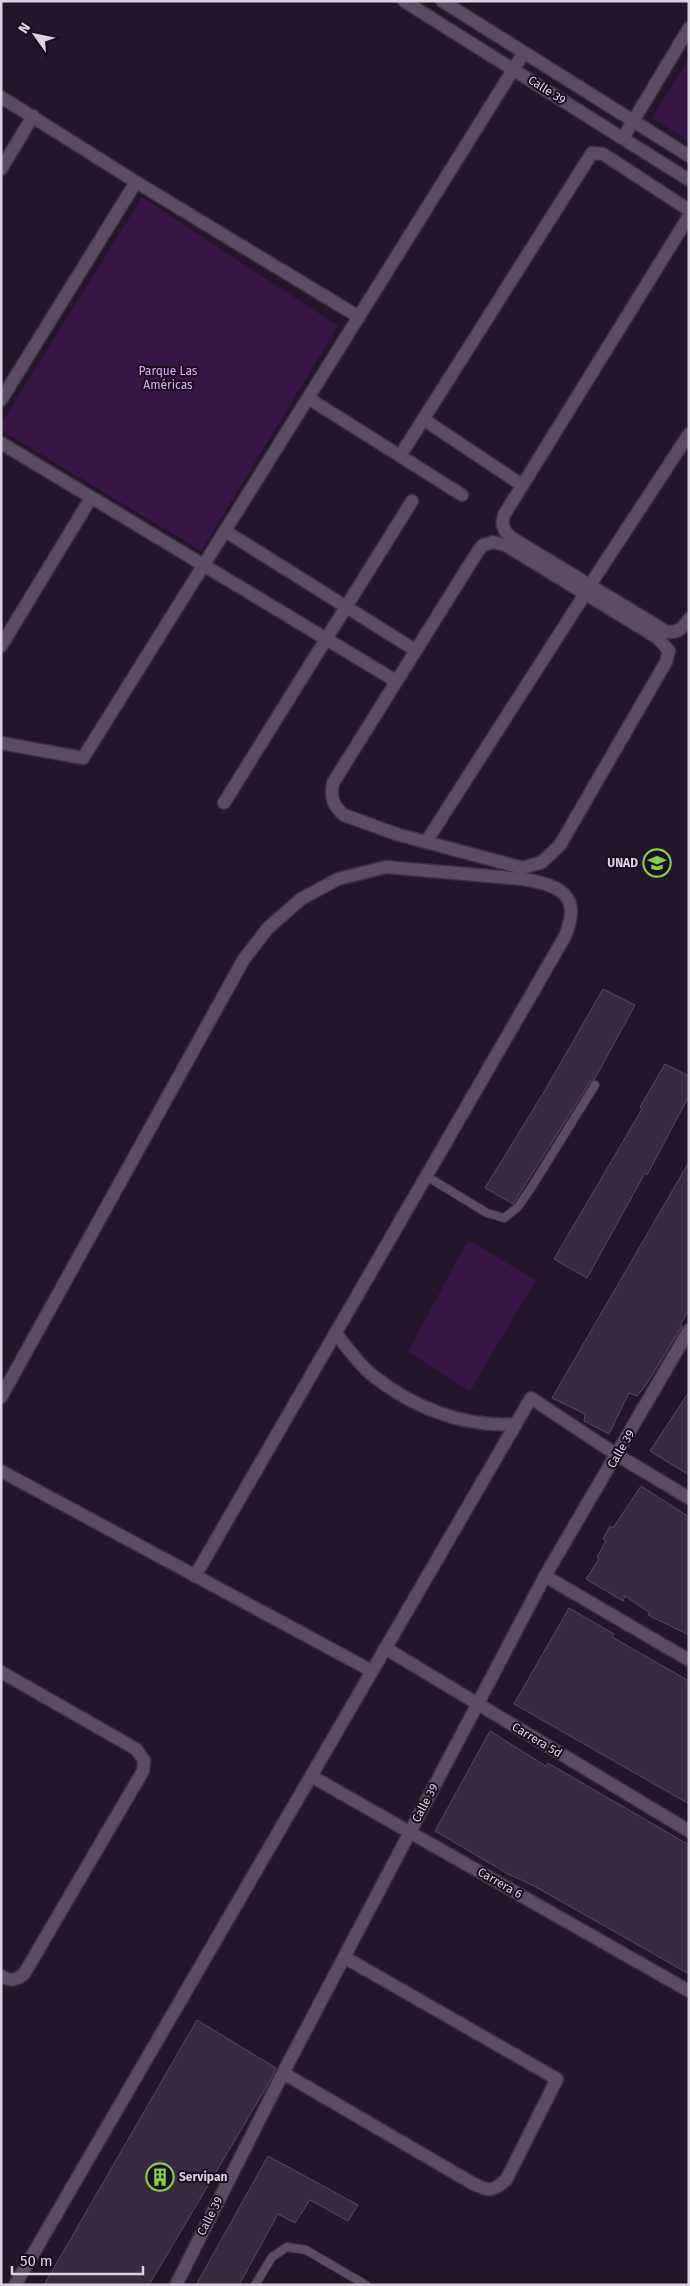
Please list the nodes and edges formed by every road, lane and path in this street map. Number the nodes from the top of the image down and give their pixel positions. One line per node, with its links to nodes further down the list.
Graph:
1 (404, 1): 5 (street, Calle 39)
2 (442, 1): 4 (street, Calle 39)
3 (689, 28): 8 (street)
4 (523, 54): 5 (street); 8 (street, Calle 39)
5 (513, 69): 9 (street, Calle 39); 16 (street)
6 (1, 97): 7 (street)
7 (34, 116): 11 (street); 13 (street)
8 (632, 121): 9 (street); 10 (street, Calle 39)
9 (622, 138): 12 (street, Calle 39)
10 (689, 156)
11 (1, 169)
12 (689, 180)
13 (136, 182): 16 (street); 18 (street)
14 (689, 210): 19 (street)
15 (689, 216): 23 (street)
16 (359, 317): 17 (street)
17 (308, 398): 22 (street); 27 (street)
18 (1, 400)
19 (423, 420): 22 (street); 23 (street)
20 (689, 434): 29 (street)
21 (1, 443): 25 (street)
22 (400, 456): 24 (street)
23 (522, 485): 29 (street)
24 (462, 495)
25 (92, 498): 28 (street); 33 (street)
26 (412, 501): 30 (street)
27 (224, 531): 28 (street); 30 (street)
28 (204, 565): 32 (street); 36 (street)
29 (588, 589): 31 (street); 34 (street); 38 (street); 38 (street)
30 (346, 608): 32 (street); 34 (street)
31 (689, 619)
32 (326, 639): 35 (street); 37 (street)
33 (1, 646)
34 (415, 650): 35 (street)
35 (396, 681): 38 (street)
36 (1, 743)
37 (224, 803)
38 (426, 842)
39 (595, 1085): 40 (lane)
40 (426, 1176): 42 (street); 43 (street)
41 (689, 1331): 45 (street, Calle 39)
42 (336, 1334): 44 (street); 48 (street)
43 (1, 1397)
44 (516, 1424): 45 (street); 50 (street)
45 (617, 1455): 47 (street); 49 (street, Calle 39)
46 (1, 1471): 48 (street)
47 (689, 1498)
48 (195, 1576): 52 (street)
49 (546, 1576): 51 (street); 54 (street, Calle 39)
50 (385, 1648): 52 (street); 54 (street, Carrera 5d)
51 (689, 1660)
52 (372, 1671): 55 (street)
53 (1, 1672): 59 (street)
54 (478, 1704): 56 (street, Calle 39); 57 (street, Carrera 5d)
55 (311, 1776): 56 (street, Carrera 6); 62 (street)
56 (410, 1832): 58 (street, Calle 39); 60 (street, Carrera 6)
57 (689, 1832)
58 (344, 1957): 61 (street, Calle 39); 61 (street)
59 (1, 1976)
60 (689, 1992)
61 (282, 2073): 63 (street, Calle 39)
62 (15, 2285)
63 (176, 2285)
64 (256, 2285): 65 (lane)
65 (366, 2285)

